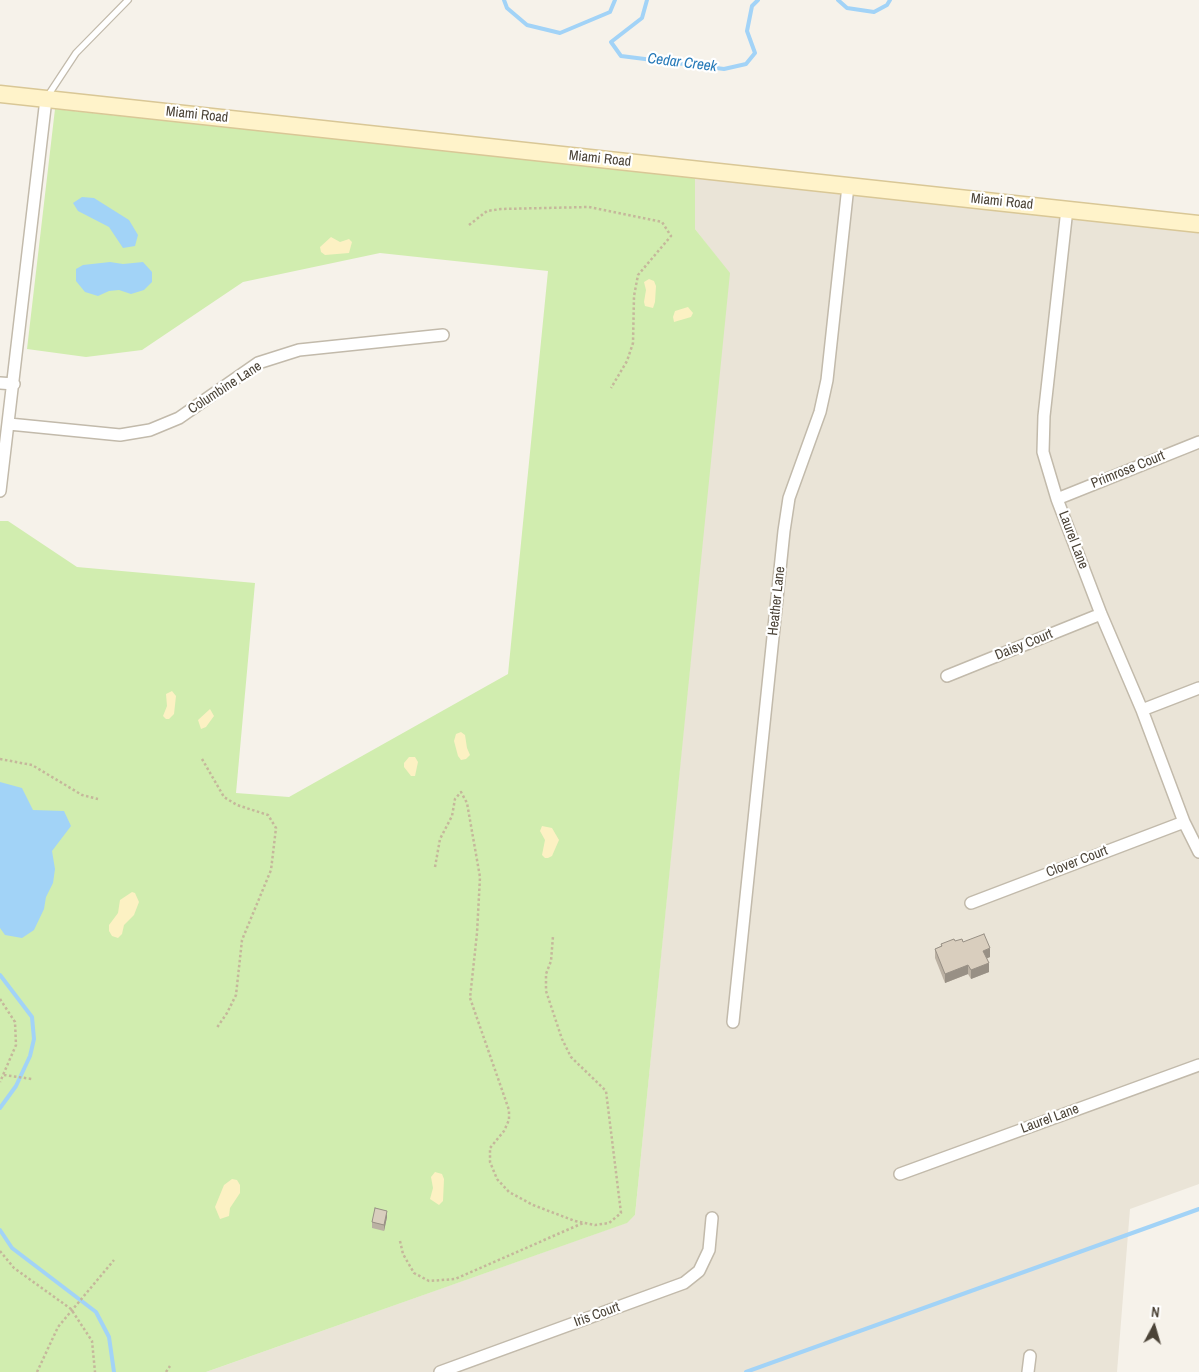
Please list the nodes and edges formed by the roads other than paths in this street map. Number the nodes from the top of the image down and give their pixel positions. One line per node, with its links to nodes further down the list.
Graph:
1 (128, 0): 3 (lane)
2 (0, 94): 3 (street, Miami Road)
3 (46, 99): 4 (street, Miami Road); 9 (street)
4 (848, 186): 5 (street, Miami Road); 21 (street, Heather Lane)
5 (1066, 210): 6 (street, Miami Road); 13 (street, Laurel Lane)
6 (1199, 224)
7 (443, 335): 10 (street, Columbine Lane)
8 (0, 383): 9 (street)
9 (14, 384): 10 (street)
10 (8, 424): 12 (street)
11 (1199, 442): 13 (street, Primrose Court)
12 (0, 491)
13 (1057, 499): 14 (street, Laurel Lane)
14 (1101, 614): 15 (street, Daisy Court); 17 (street, Laurel Lane)
15 (947, 676)
16 (1199, 688): 17 (street)
17 (1142, 710): 18 (street, Laurel Lane)
18 (1184, 822): 19 (street, Laurel Lane); 20 (street, Clover Court)
19 (1199, 852)
20 (971, 903)
21 (732, 1022)
22 (1199, 1065): 23 (street, Laurel Lane)
23 (900, 1174)
24 (712, 1218): 26 (street, Iris Court)
25 (1030, 1356): 27 (street)
26 (440, 1372)
27 (1028, 1372)

